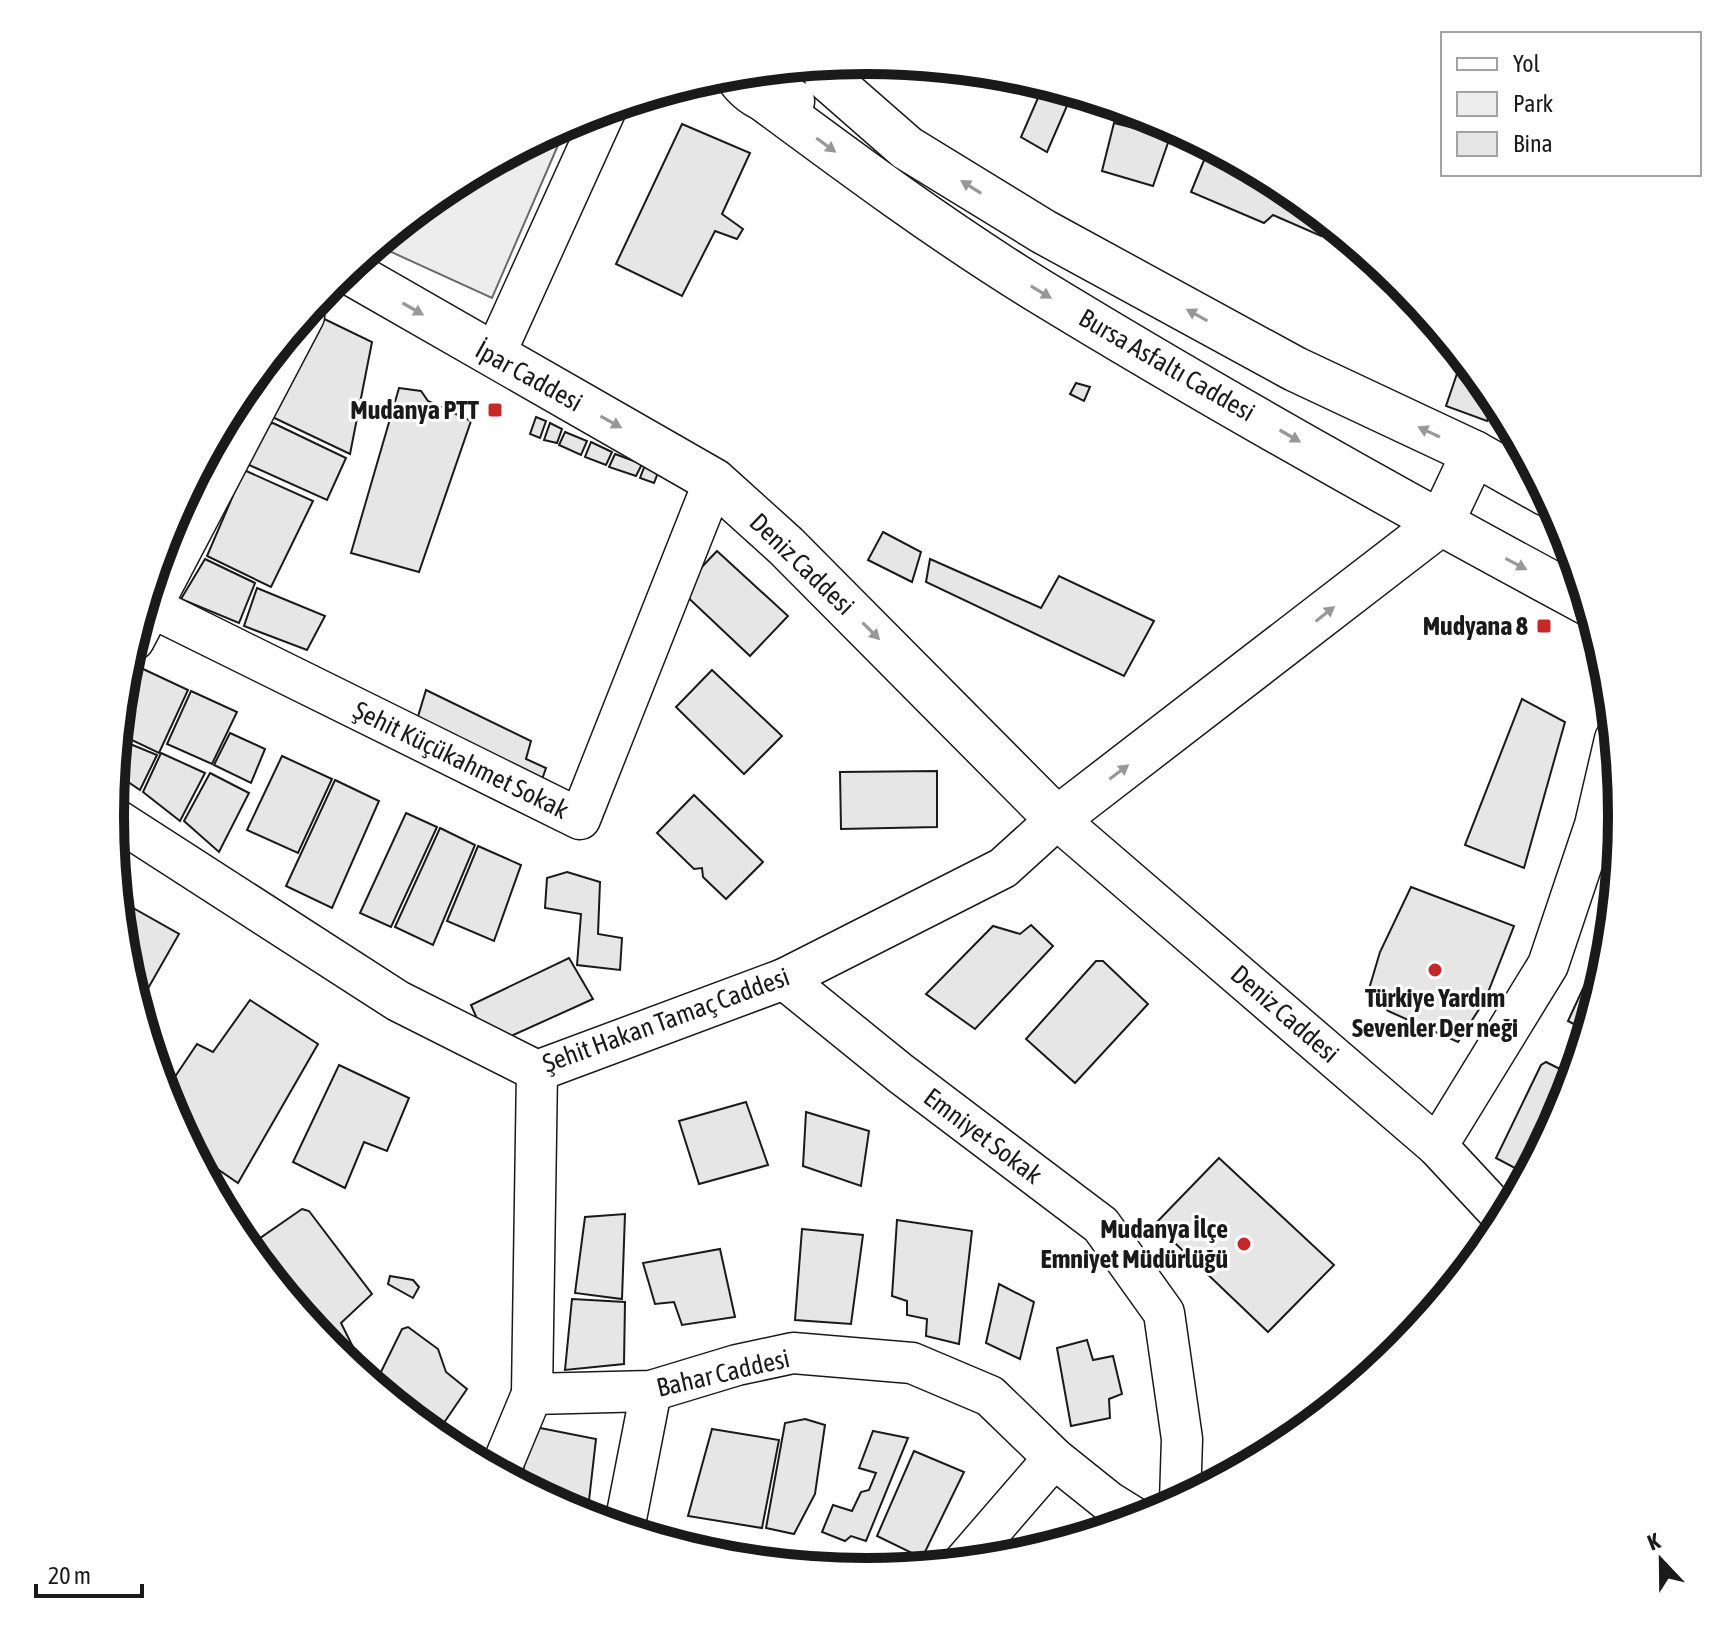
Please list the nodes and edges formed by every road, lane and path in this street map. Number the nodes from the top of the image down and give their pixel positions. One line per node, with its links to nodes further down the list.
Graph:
1 (834, 75): 8 (main road, one-way to 1)
2 (827, 76): 3 (main road)
3 (749, 83)
4 (748, 84): 12 (main road, Bursa Asfaltı Caddesi, one-way to 12)
5 (599, 124): 7 (street)
6 (357, 277): 7 (main road, İpar Caddesi, one-way to 7)
7 (494, 356): 10 (main road, İpar Caddesi, one-way to 10)
8 (1474, 453): 11 (main road); 12 (main road)
9 (217, 458): 13 (street)
10 (714, 481): 15 (street, Şehit Küçükahmet Sokak); 17 (main road, Deniz Caddesi, one-way to 17)
11 (1530, 485)
12 (1441, 523): 14 (main road, Bursa Asfaltı Caddesi, one-way to 14); 17 (main road, one-way to 12)
13 (174, 550)
14 (1575, 596)
15 (151, 621)
16 (1607, 773): 21 (street)
17 (1057, 819): 19 (street, Şehit Hakan Tamaç Caddesi); 21 (street, Deniz Caddesi)
18 (124, 825): 20 (street, Şehit Hakan Tamaç Caddesi)
19 (784, 979): 20 (street, Şehit Hakan Tamaç Caddesi); 27 (street, Emniyet Sokak)
20 (537, 1071): 24 (street)
21 (1437, 1146): 22 (street, Deniz Caddesi)
22 (1495, 1209)
23 (651, 1391): 24 (street, Bahar Caddesi); 25 (street, Bahar Caddesi); 29 (street)
24 (532, 1394): 26 (street)
25 (1054, 1458): 28 (street, Bahar Caddesi); 30 (street)
26 (503, 1463)
27 (1180, 1488)
28 (1125, 1512)
29 (626, 1518)
30 (974, 1550)

